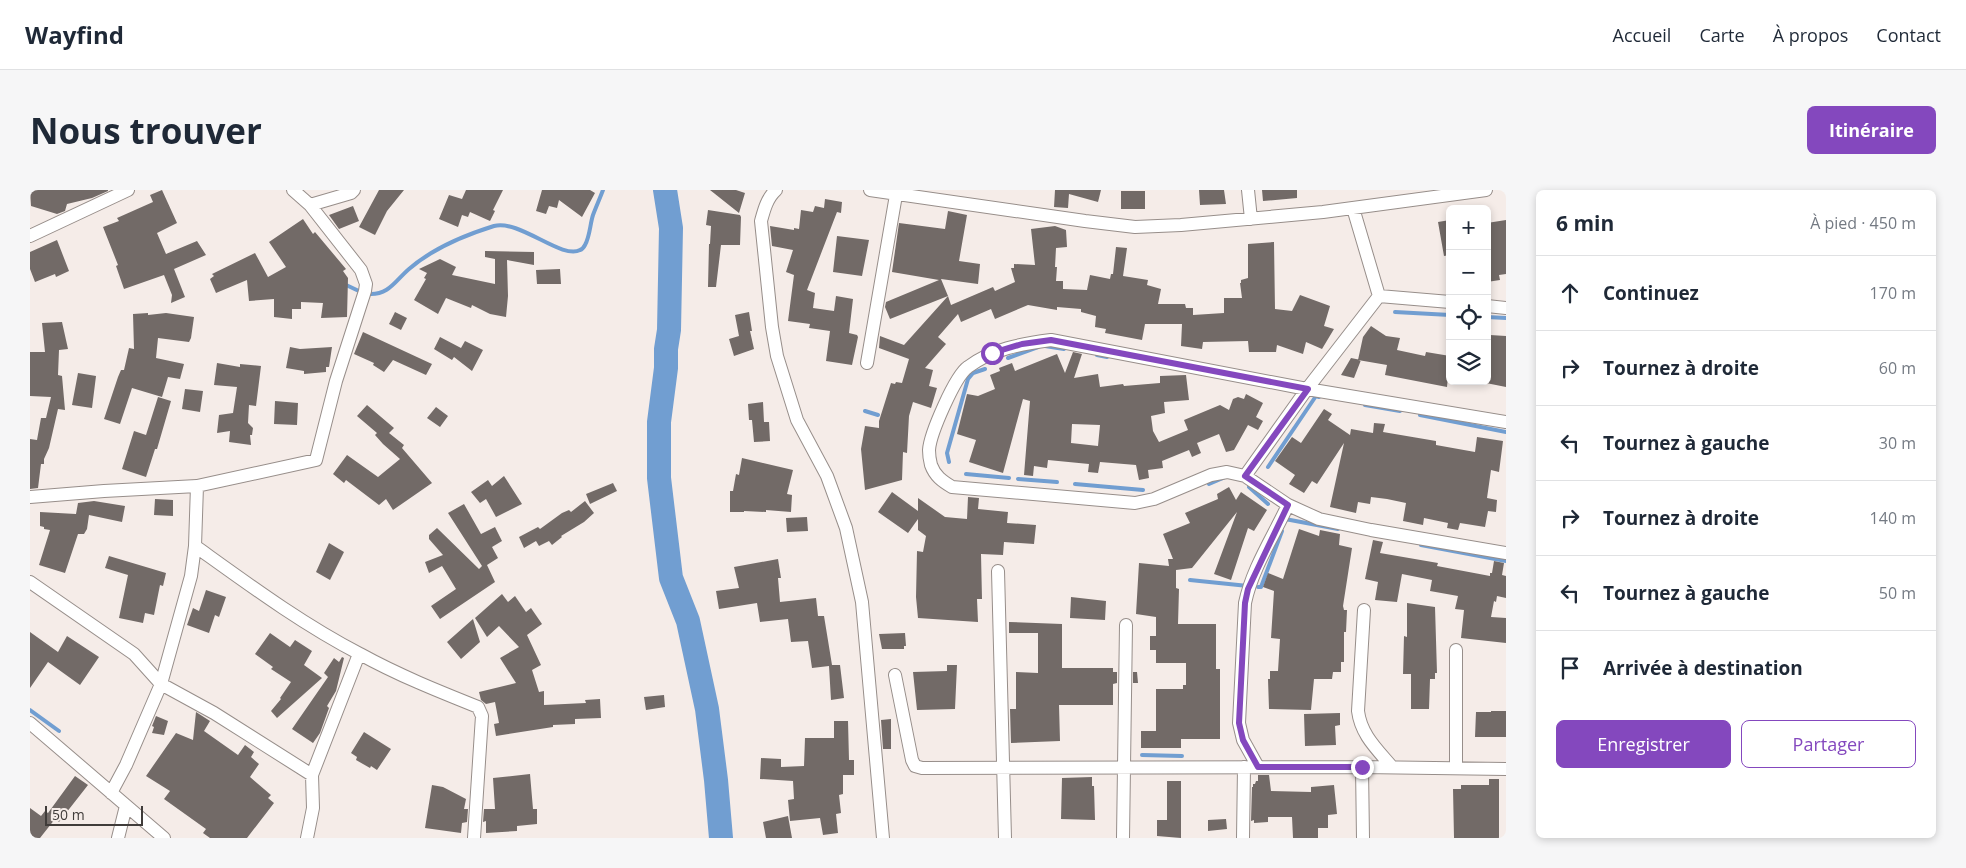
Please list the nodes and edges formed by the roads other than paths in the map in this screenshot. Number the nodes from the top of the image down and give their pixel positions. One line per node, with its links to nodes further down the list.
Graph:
1 (128, 190): 12 (street)
2 (292, 190): 9 (street)
3 (354, 190): 9 (street)
4 (776, 190): 50 (street)
5 (870, 190): 8 (street)
6 (1248, 190): 11 (street)
7 (1486, 190): 10 (street)
8 (896, 195): 11 (street); 17 (street)
9 (310, 205): 21 (street)
10 (1353, 208): 11 (street); 13 (street)
11 (1251, 219)
12 (30, 236)
13 (1379, 296): 14 (street); 18 (street)
14 (1446, 302)
15 (1491, 306): 16 (street)
16 (1506, 308)
17 (867, 363)
18 (1308, 389): 19 (street); 20 (street); 20 (street)
19 (1506, 422)
20 (1245, 476): 23 (street)
21 (197, 486): 22 (street); 24 (street)
22 (30, 497)
23 (1288, 505): 25 (street); 38 (street)
24 (195, 546): 31 (street); 33 (street)
25 (1506, 553)
26 (998, 571): 35 (street)
27 (30, 582): 33 (street)
28 (1364, 610): 40 (street)
29 (1126, 625): 36 (street)
30 (1456, 650): 41 (street)
31 (359, 654): 43 (street); 49 (street)
32 (895, 675): 35 (street)
33 (161, 684): 43 (street); 44 (street)
34 (30, 723): 44 (street)
35 (1004, 767): 36 (street); 51 (street)
36 (1124, 767): 37 (street); 52 (street)
37 (1244, 767): 38 (street); 53 (street)
38 (1258, 767): 39 (street)
39 (1362, 767): 40 (street); 54 (street)
40 (1392, 767): 41 (street)
41 (1456, 768): 42 (street)
42 (1506, 769)
43 (312, 775): 48 (street)
44 (111, 793): 45 (street)
45 (126, 806): 46 (street); 47 (street)
46 (118, 838)
47 (164, 838)
48 (307, 838)
49 (474, 838)
50 (883, 838)
51 (1005, 838)
52 (1123, 838)
53 (1243, 838)
54 (1364, 838)

